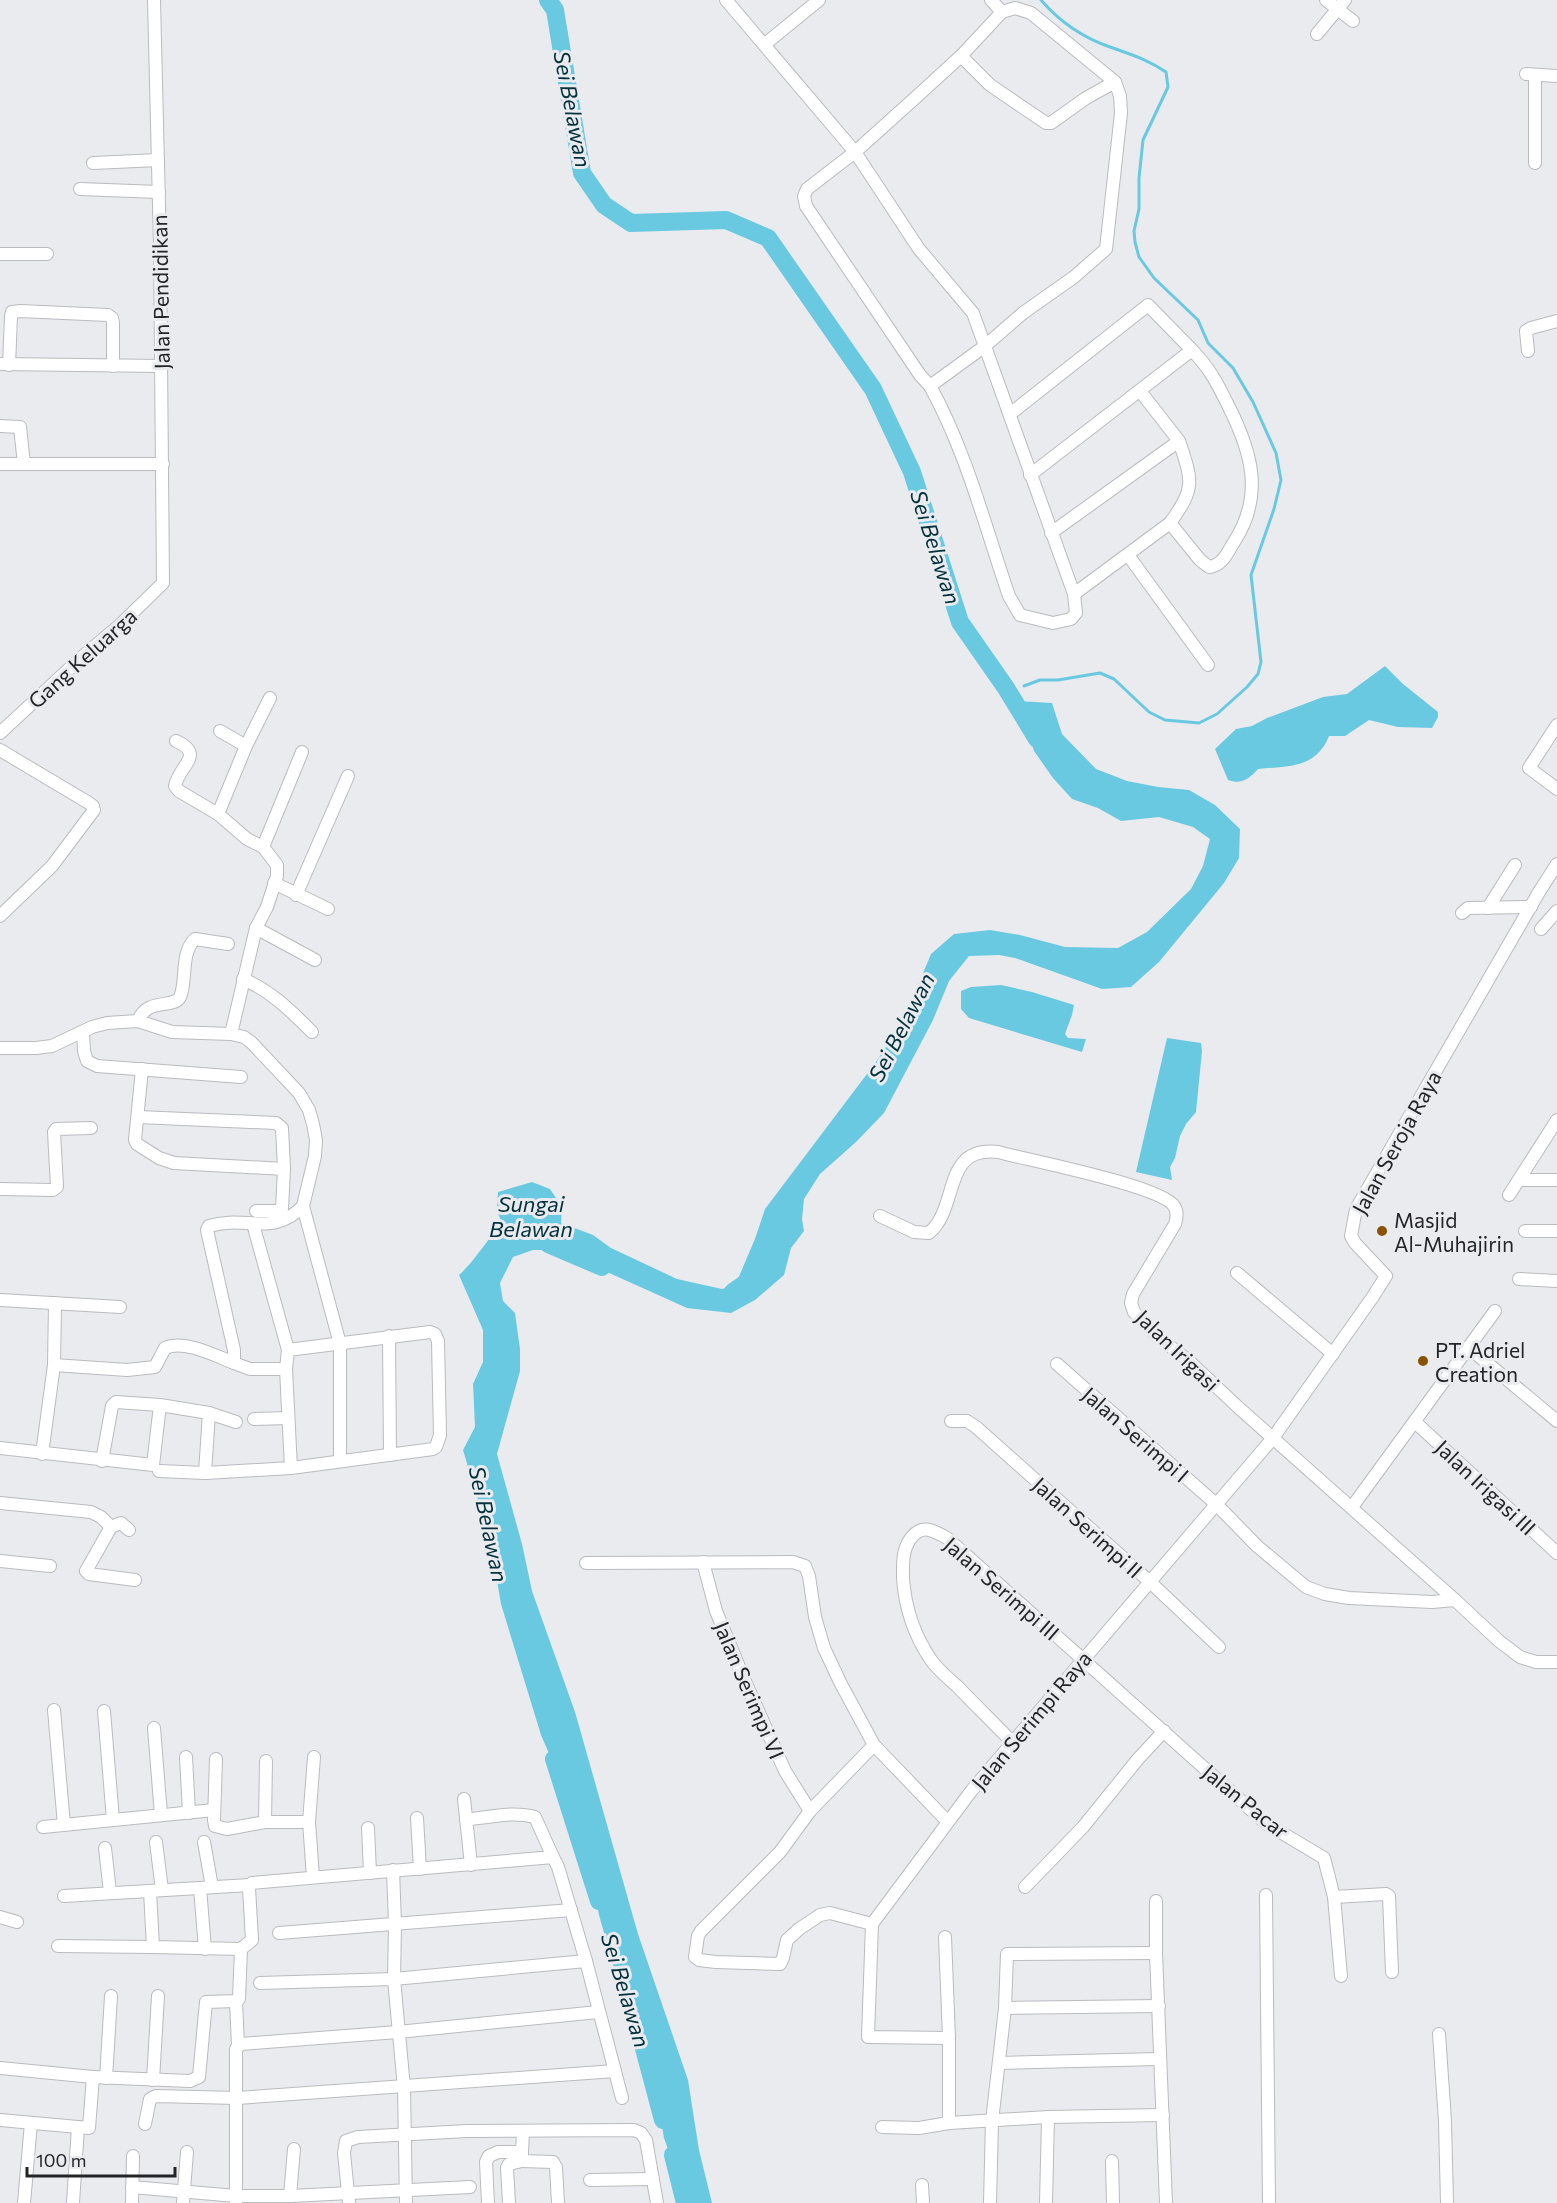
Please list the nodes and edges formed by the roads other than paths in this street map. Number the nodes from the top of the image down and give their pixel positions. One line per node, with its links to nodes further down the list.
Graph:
1 (154, 0): 16 (street, Jalan Pendidikan)
2 (726, 0): 11 (street)
3 (819, 0): 11 (street)
4 (991, 0): 8 (street)
5 (1326, 0): 7 (street)
6 (1345, 0): 7 (street)
7 (1337, 10): 9 (street); 10 (street)
8 (1002, 12): 12 (street); 14 (street)
9 (1353, 21)
10 (1317, 34)
11 (765, 45): 15 (street)
12 (961, 56): 14 (street); 15 (street)
13 (1557, 76): 18 (street)
14 (1115, 82): 24 (street)
15 (855, 152): 24 (street); 30 (street)
16 (159, 160): 17 (street); 20 (street, Jalan Pendidikan)
17 (93, 163)
18 (1535, 163)
19 (80, 189): 20 (street)
20 (159, 192): 29 (street, Jalan Pendidikan)
21 (0, 254): 22 (street)
22 (47, 254)
23 (1557, 321): 26 (street)
24 (985, 346): 30 (street); 32 (street)
25 (1192, 350): 31 (street); 32 (street); 39 (street)
26 (1528, 351)
27 (4, 364): 28 (street); 28 (street)
28 (113, 366): 29 (street)
29 (161, 366): 37 (street, Jalan Pendidikan)
30 (930, 386): 43 (street)
31 (1140, 391): 34 (street); 38 (street)
32 (1010, 414): 38 (street)
33 (0, 426): 36 (street)
34 (1179, 441): 39 (street); 40 (street)
35 (0, 464): 36 (street)
36 (24, 464): 37 (street)
37 (163, 464): 42 (street, Jalan Pendidikan)
38 (1030, 474): 40 (street)
39 (1170, 523): 41 (street)
40 (1051, 532): 43 (street)
41 (1128, 555): 43 (street); 44 (street)
42 (163, 583): 48 (street, Gang Keluarga)
43 (1074, 594)
44 (1208, 665)
45 (270, 698): 50 (street)
46 (1557, 725): 54 (street)
47 (220, 731): 50 (street)
48 (0, 733)
49 (176, 741): 55 (street)
50 (246, 746): 55 (street)
51 (0, 750): 66 (street)
52 (302, 752): 56 (street)
53 (348, 776): 60 (street)
54 (1557, 789)
55 (218, 814): 56 (street)
56 (263, 847): 59 (street)
57 (1515, 866): 63 (street)
58 (1555, 870): 61 (street, Jalan Seroja Raya)
59 (274, 884): 60 (street); 67 (street)
60 (296, 895): 62 (street)
61 (1531, 906): 63 (street); 103 (street, Jalan Seroja Raya)
62 (328, 909)
63 (1488, 909): 65 (street)
64 (1557, 910): 68 (street)
65 (1462, 913)
66 (0, 916)
67 (256, 928): 70 (street); 71 (street)
68 (1541, 929)
69 (228, 944): 72 (street)
70 (315, 960)
71 (243, 979): 74 (street); 75 (street)
72 (138, 1021): 73 (street); 75 (street)
73 (83, 1032): 76 (street); 77 (street)
74 (312, 1032)
75 (231, 1034): 87 (street)
76 (0, 1048)
77 (142, 1069): 78 (street); 79 (street)
78 (241, 1077)
79 (138, 1117): 82 (street); 82 (street)
80 (1557, 1120): 83 (street)
81 (91, 1128): 85 (street)
82 (284, 1169): 89 (street)
83 (1520, 1180): 84 (street); 86 (street)
84 (1557, 1180)
85 (0, 1189)
86 (1509, 1195)
87 (303, 1206): 89 (street); 100 (street)
88 (880, 1215): 116 (street, Jalan Irigasi)
89 (255, 1217): 102 (street); 104 (street)
90 (1525, 1231): 91 (street)
91 (1557, 1231)
92 (1237, 1273): 103 (street)
93 (1519, 1278): 94 (street)
94 (1557, 1281)
95 (0, 1300): 96 (street)
96 (55, 1303): 97 (street); 106 (street)
97 (120, 1307)
98 (1495, 1311): 101 (street)
99 (389, 1336): 100 (street); 119 (street); 119 (street)
100 (340, 1344): 102 (street); 121 (street)
101 (1468, 1347): 113 (street); 115 (street)
102 (288, 1350): 107 (street)
103 (1333, 1354): 116 (street, Jalan Seroja Raya)
104 (234, 1363): 106 (street); 107 (street)
105 (1057, 1364): 126 (street, Jalan Serimpi I)
106 (54, 1365): 118 (street)
107 (286, 1369): 110 (street)
108 (160, 1405): 109 (street); 120 (street); 120 (street)
109 (209, 1413): 114 (street); 124 (street)
110 (288, 1418): 111 (street); 122 (street)
111 (254, 1419)
112 (951, 1421): 136 (street, Jalan Serimpi II)
113 (1557, 1421)
114 (236, 1422)
115 (1415, 1422): 127 (street); 130 (street, Jalan Irigasi III)
116 (1273, 1438): 126 (street, Jalan Serimpi Raya); 127 (street, Jalan Irigasi)
117 (0, 1448): 118 (street)
118 (42, 1454): 120 (street)
119 (390, 1455): 121 (street)
120 (102, 1461)
121 (340, 1461): 122 (street)
122 (291, 1468): 124 (street)
123 (159, 1472): 124 (street)
124 (205, 1473)
125 (0, 1503): 128 (street)
126 (1216, 1504): 136 (street, Jalan Serimpi Raya); 137 (street, Jalan Serimpi I)
127 (1352, 1507): 137 (street, Jalan Irigasi)
128 (106, 1523): 129 (street); 135 (street)
129 (129, 1530)
130 (1557, 1553)
131 (0, 1561): 134 (street)
132 (703, 1562): 133 (street); 146 (street); 153 (street, Jalan Serimpi VI)
133 (586, 1563)
134 (50, 1566)
135 (135, 1580)
136 (1149, 1581): 138 (street, Jalan Serimpi II); 139 (street, Jalan Serimpi Raya)
137 (1455, 1600): 140 (street, Jalan Irigasi)
138 (1219, 1647)
139 (1083, 1658): 144 (street, Jalan Pacar); 145 (street, Jalan Serimpi Raya); 145 (street, Jalan Serimpi III)
140 (1555, 1660)
141 (54, 1710): 162 (street)
142 (104, 1710): 157 (street)
143 (154, 1728): 155 (street)
144 (1164, 1731): 175 (street); 181 (street, Jalan Pacar)
145 (1012, 1742): 159 (street, Jalan Serimpi Raya)
146 (874, 1745): 153 (street); 159 (street)
147 (186, 1757): 154 (street)
148 (314, 1757): 161 (street)
149 (216, 1759): 152 (street)
150 (266, 1761): 160 (street)
151 (464, 1799): 158 (street)
152 (214, 1810): 154 (street); 160 (street)
153 (810, 1811): 187 (street)
154 (189, 1813): 155 (street)
155 (161, 1815): 157 (street)
156 (417, 1818): 170 (street)
157 (113, 1820): 162 (street)
158 (465, 1820): 168 (street); 169 (street)
159 (947, 1821): 187 (street, Jalan Serimpi Raya)
160 (265, 1822): 161 (street)
161 (309, 1822): 173 (street)
162 (64, 1825): 163 (street)
163 (43, 1827)
164 (368, 1828): 172 (street)
165 (156, 1842): 177 (street)
166 (204, 1842): 176 (street)
167 (105, 1848): 178 (street)
168 (553, 1857): 169 (street); 183 (street)
169 (471, 1865): 170 (street)
170 (420, 1869): 171 (street)
171 (393, 1870): 172 (street); 186 (street)
172 (370, 1873): 173 (street)
173 (313, 1877): 174 (street)
174 (250, 1885): 176 (street); 193 (street)
175 (1024, 1887)
176 (206, 1888): 177 (street); 192 (street)
177 (156, 1890): 178 (street); 191 (street)
178 (110, 1892): 180 (street)
179 (1266, 1895): 260 (street)
180 (64, 1896)
181 (1334, 1897): 196 (street); 197 (street, Jalan Pacar)
182 (1156, 1901): 194 (street)
183 (571, 1910): 186 (street); 195 (street)
184 (0, 1917): 185 (street)
185 (17, 1922)
186 (395, 1924): 188 (street); 198 (street)
187 (872, 1924): 208 (street)
188 (279, 1933)
189 (945, 1937): 208 (street)
190 (58, 1946): 191 (street)
191 (153, 1947): 192 (street)
192 (205, 1949): 193 (street)
193 (242, 1949): 202 (street)
194 (1156, 1953): 203 (street); 204 (street)
195 (586, 1962): 198 (street); 205 (street)
196 (1392, 1972)
197 (1341, 1977)
198 (394, 1979): 199 (street); 206 (street)
199 (260, 1983)
200 (111, 1996): 215 (street)
201 (158, 1996): 216 (street)
202 (236, 2001): 209 (street); 216 (street)
203 (1159, 2006): 204 (street); 210 (street)
204 (1005, 2008): 211 (street)
205 (598, 2012): 206 (street); 213 (street)
206 (398, 2032): 209 (street); 217 (street)
207 (1439, 2034): 261 (street)
208 (949, 2038): 225 (street)
209 (238, 2046): 218 (street)
210 (1159, 2060): 211 (street); 220 (street)
211 (999, 2062): 223 (street)
212 (0, 2068): 214 (street)
213 (615, 2071): 217 (street); 219 (street)
214 (93, 2077): 215 (street); 227 (street)
215 (106, 2078): 216 (street)
216 (153, 2080)
217 (404, 2088): 218 (street); 230 (street)
218 (237, 2098): 226 (street); 246 (street)
219 (622, 2098)
220 (1163, 2115): 221 (street); 259 (street)
221 (1048, 2117): 223 (street); 257 (street)
222 (0, 2120): 224 (street)
223 (992, 2121): 225 (street); 256 (street)
224 (31, 2123): 227 (street); 247 (street)
225 (949, 2123): 228 (street)
226 (145, 2124)
227 (78, 2127): 248 (street)
228 (882, 2127)
229 (523, 2131): 230 (street); 234 (street); 236 (street)
230 (404, 2134): 243 (street); 245 (street)
231 (294, 2150): 242 (street)
232 (187, 2152): 244 (street)
233 (133, 2156): 239 (street)
234 (522, 2157): 251 (street); 252 (street); 253 (street)
235 (1112, 2161): 258 (street)
236 (653, 2179): 237 (street); 254 (street)
237 (590, 2180)
238 (922, 2185): 255 (street)
239 (132, 2187): 244 (street); 249 (street)
240 (470, 2187): 241 (street)
241 (452, 2189): 243 (street); 250 (street)
242 (290, 2196): 245 (street); 246 (street)
243 (406, 2197): 245 (street)
244 (183, 2198): 246 (street)
245 (349, 2198)
246 (236, 2200)
247 (24, 2203)
248 (73, 2203)
249 (132, 2203)
250 (453, 2203)
251 (488, 2203)
252 (508, 2203)
253 (558, 2203)
254 (657, 2203)
255 (923, 2203)
256 (990, 2203)
257 (1046, 2203)
258 (1113, 2203)
259 (1166, 2203)
260 (1269, 2203)
261 (1447, 2203)

